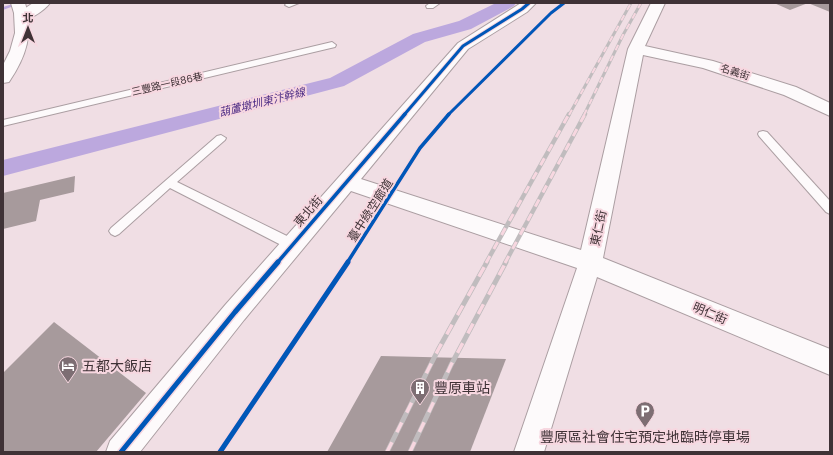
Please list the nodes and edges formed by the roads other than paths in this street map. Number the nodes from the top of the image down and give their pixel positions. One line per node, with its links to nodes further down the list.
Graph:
1 (43, 3): 4 (street)
2 (529, 3): 12 (street, 東北街)
3 (658, 3): 6 (street, 東仁街)
4 (20, 9): 7 (street)
5 (332, 45): 9 (lane, 三豐路一段86巷)
6 (636, 49): 8 (street, 名義街); 17 (street, 東仁街)
7 (3, 78)
8 (830, 110)
9 (3, 123)
10 (763, 134): 14 (lane)
11 (221, 138): 13 (lane)
12 (346, 182): 16 (street, 東北街); 17 (street, 明仁街)
13 (170, 183): 15 (lane); 16 (lane)
14 (830, 209)
15 (115, 231)
16 (293, 245): 19 (street, 東北街)
17 (590, 263): 18 (street, 明仁街); 20 (street, 東仁街)
18 (830, 362)
19 (121, 452)
20 (529, 452)

